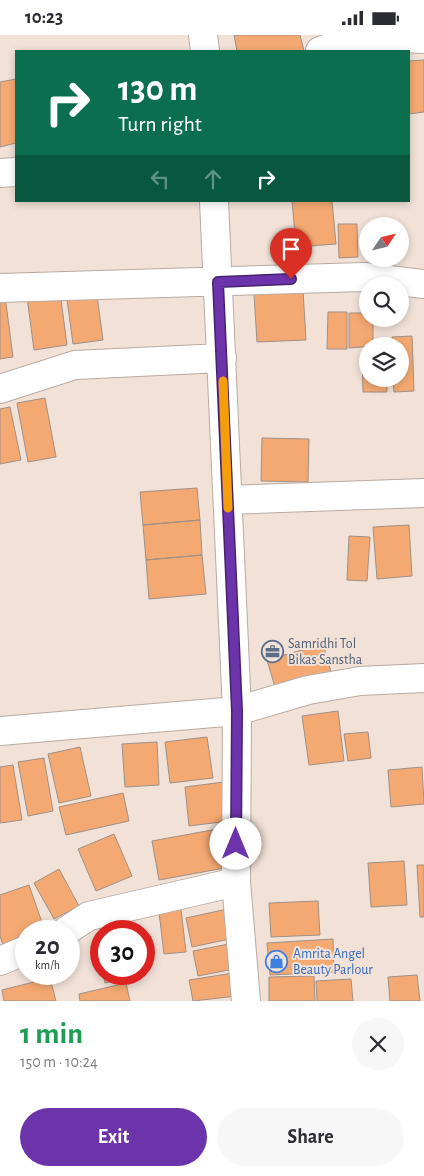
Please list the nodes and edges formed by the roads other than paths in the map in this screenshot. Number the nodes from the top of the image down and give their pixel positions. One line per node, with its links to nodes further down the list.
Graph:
1 (203, 35): 3 (street)
2 (424, 39): 4 (street)
3 (204, 50)
4 (324, 50)
5 (15, 172): 6 (street)
6 (0, 173)
7 (214, 202): 8 (street)
8 (218, 282): 9 (street); 10 (street); 11 (street)
9 (424, 284)
10 (0, 287)
11 (222, 358): 12 (street); 14 (street)
12 (0, 389)
13 (424, 493): 14 (street)
14 (228, 500): 16 (street)
15 (424, 678): 16 (street)
16 (237, 711): 17 (street); 18 (street)
17 (0, 731)
18 (236, 882): 19 (street); 22 (street)
19 (80, 922)
20 (15, 955): 21 (street)
21 (0, 961)
22 (246, 1001)

